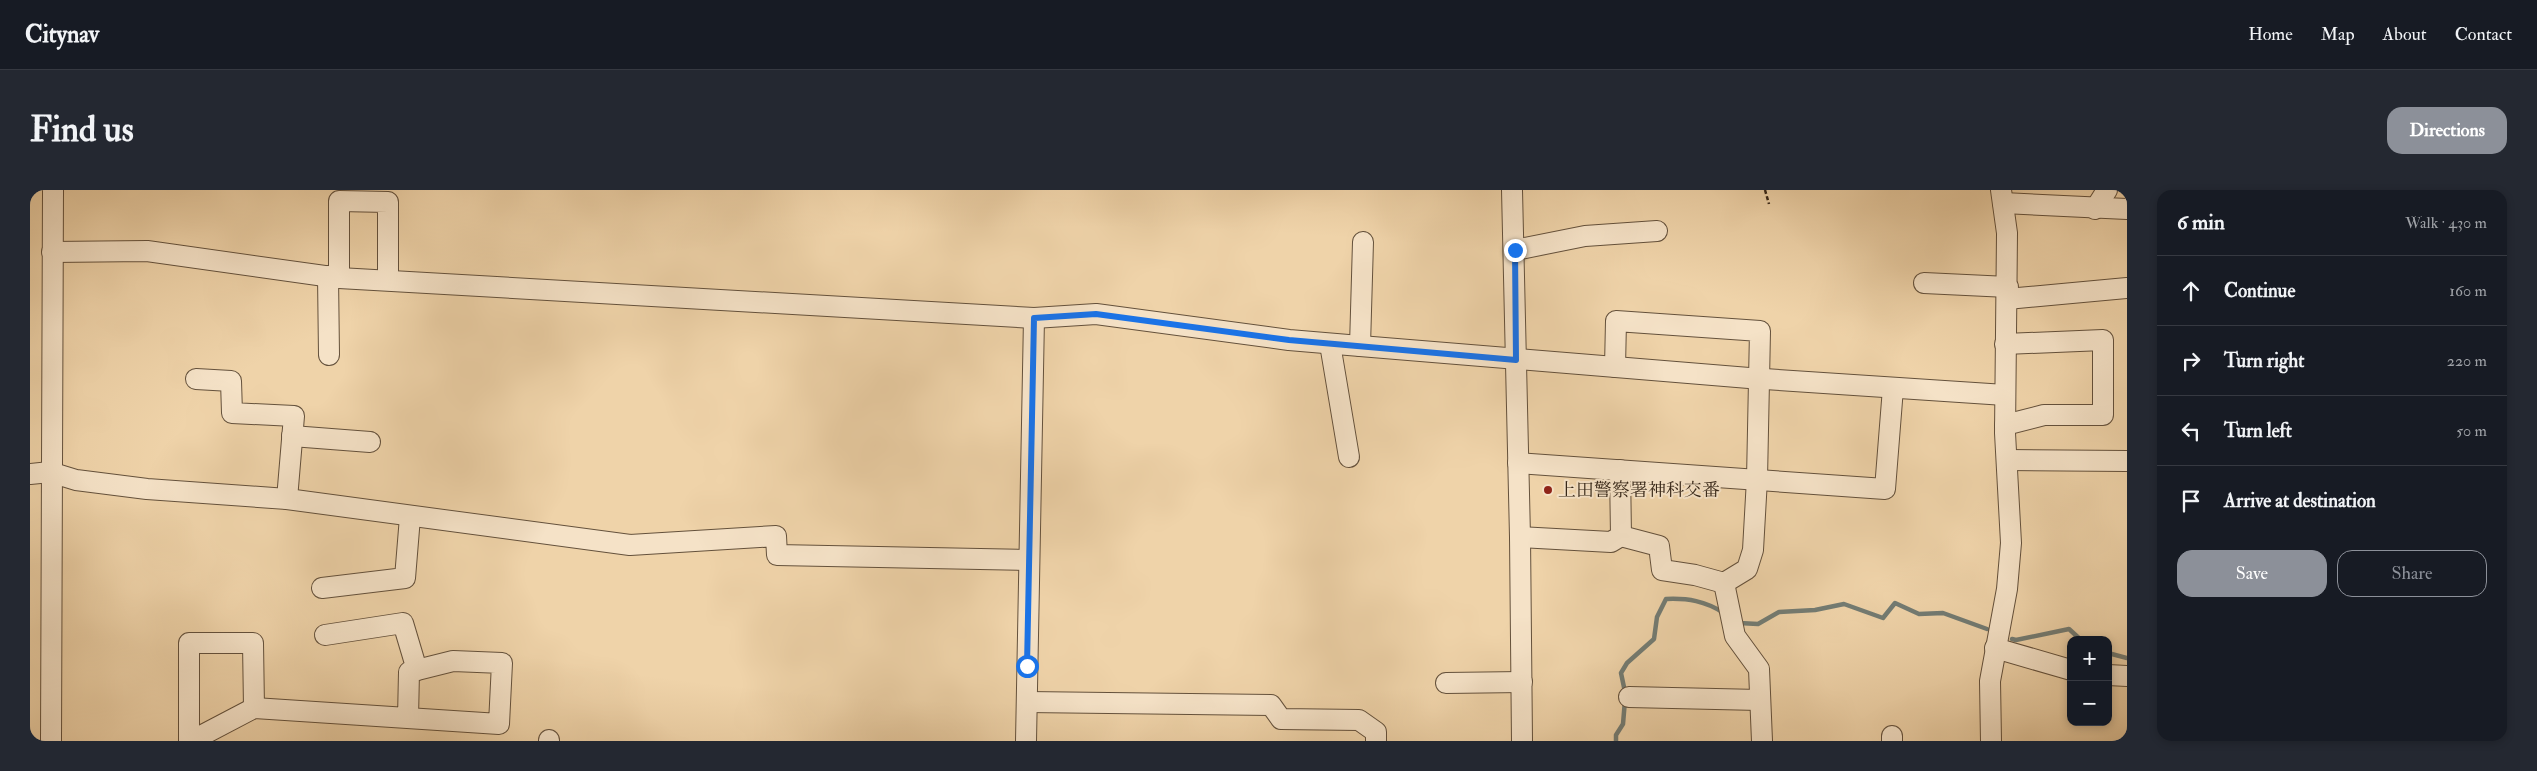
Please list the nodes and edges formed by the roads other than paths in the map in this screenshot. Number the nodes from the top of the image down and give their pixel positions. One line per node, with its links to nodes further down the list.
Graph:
1 (53, 190): 10 (street)
2 (1512, 190): 9 (street)
3 (2107, 190): 5 (street)
4 (1999, 193): 5 (street); 15 (street)
5 (2096, 209): 6 (street)
6 (2127, 210)
7 (1657, 231): 9 (street)
8 (1363, 242): 19 (street)
9 (1515, 250): 21 (street)
10 (52, 252): 11 (street); 35 (street)
11 (334, 277): 12 (street); 12 (street); 20 (street)
12 (388, 280): 16 (street)
13 (1924, 283): 15 (street)
14 (2127, 288): 15 (street)
15 (2008, 293): 18 (street)
16 (1034, 318): 17 (street); 42 (street)
17 (1330, 344): 19 (street); 30 (street)
18 (2005, 344): 26 (street); 27 (street)
19 (1360, 346): 21 (street)
20 (329, 355)
21 (1516, 360): 22 (street); 33 (street)
22 (1615, 368): 24 (street); 24 (street)
23 (196, 379): 28 (street)
24 (1760, 379): 25 (street); 37 (street)
25 (1893, 388): 26 (street); 37 (street)
26 (2005, 395): 27 (street)
27 (2005, 425): 31 (street)
28 (292, 436): 29 (street); 38 (street)
29 (370, 442)
30 (1349, 457)
31 (2007, 460): 32 (street); 46 (street)
32 (2127, 461)
33 (1518, 462): 34 (street); 41 (street)
34 (1620, 470): 37 (street); 40 (street)
35 (50, 472): 36 (street); 38 (street); 58 (street)
36 (30, 474)
37 (1757, 480): 43 (street)
38 (287, 499): 39 (street)
39 (410, 517): 42 (street); 44 (street)
40 (1621, 536): 41 (street); 43 (street)
41 (1520, 537): 51 (street)
42 (1029, 560): 55 (street)
43 (1724, 583): 54 (street)
44 (322, 588)
45 (325, 635): 48 (street)
46 (1995, 648): 47 (street); 64 (street)
47 (2067, 669)
48 (417, 670): 57 (street); 57 (street)
49 (2112, 675): 50 (street)
50 (2127, 676)
51 (1522, 682): 52 (street); 62 (street)
52 (1446, 683)
53 (1629, 697): 54 (street)
54 (1759, 700): 63 (street)
55 (1027, 702): 60 (street); 61 (street)
56 (254, 708): 57 (street); 59 (street); 59 (street)
57 (408, 718)
58 (51, 741)
59 (190, 741)
60 (1026, 741)
61 (1376, 741)
62 (1522, 741)
63 (1762, 741)
64 (1991, 741)

